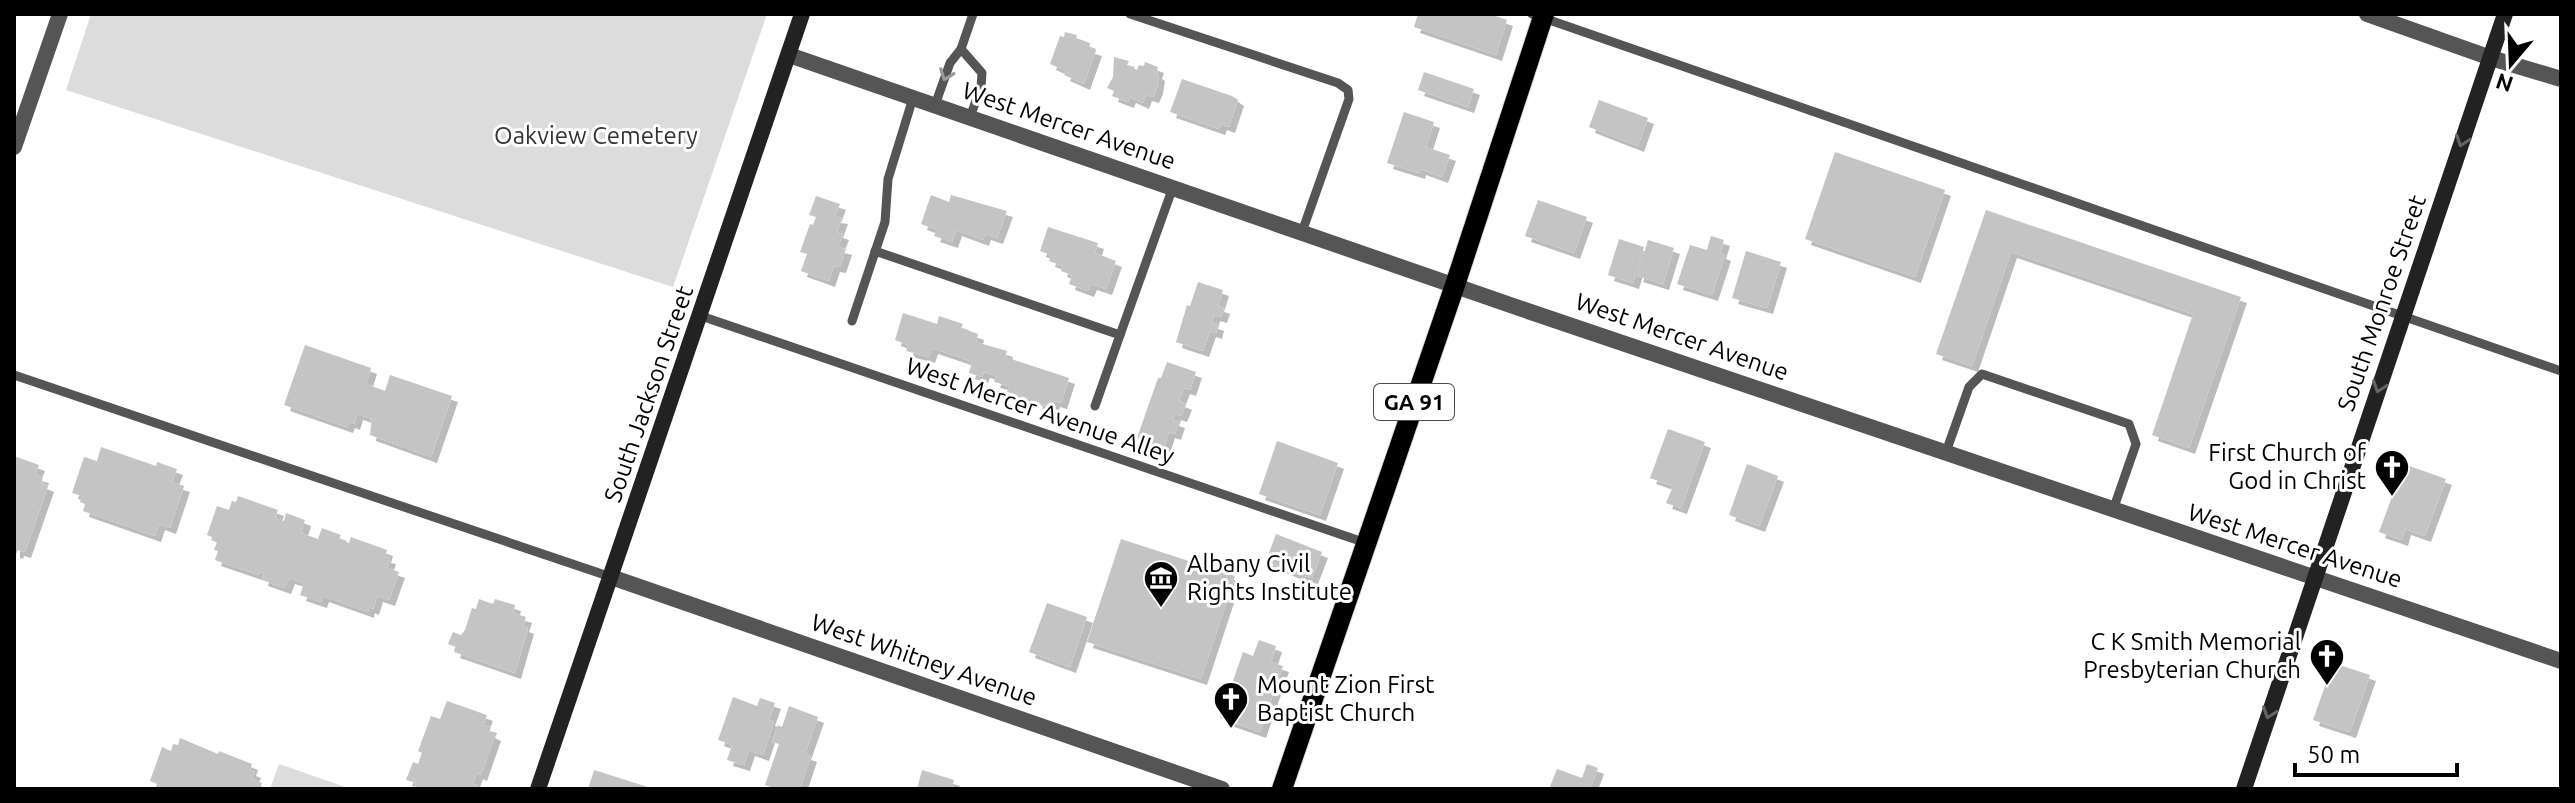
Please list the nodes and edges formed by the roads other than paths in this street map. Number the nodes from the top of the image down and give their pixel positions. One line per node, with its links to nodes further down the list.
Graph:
1 (60, 14): 15 (street)
2 (802, 14): 9 (main road, South Jackson Street)
3 (973, 14): 8 (lane)
4 (1130, 14): 17 (lane)
5 (2367, 14): 10 (street)
6 (2505, 14): 10 (main road, South Monroe Street)
7 (1540, 15): 19 (main road, GA 91); 20 (lane)
8 (961, 49): 13 (lane, one-way to 13); 14 (lane)
9 (789, 55): 12 (street, West Mercer Avenue); 21 (main road, South Jackson Street)
10 (2491, 58): 11 (street); 20 (main road, South Monroe Street, one-way to 20)
11 (2561, 79)
12 (913, 98): 13 (street, West Mercer Avenue); 18 (lane)
13 (935, 105): 14 (street, West Mercer Avenue)
14 (970, 117): 16 (street, West Mercer Avenue)
15 (14, 147)
16 (1173, 187): 17 (street, West Mercer Avenue); 23 (lane)
17 (1302, 232): 19 (street, West Mercer Avenue)
18 (875, 251): 22 (lane); 23 (lane)
19 (1455, 285): 27 (street, West Mercer Avenue); 29 (main road, GA 91)
20 (2404, 314): 24 (lane); 31 (main road, South Monroe Street, one-way to 31)
21 (701, 316): 29 (lane, West Mercer Avenue Alley); 30 (main road, South Jackson Street)
22 (852, 321)
23 (1120, 335): 26 (lane)
24 (2561, 371)
25 (14, 375): 30 (lane)
26 (1095, 406)
27 (1946, 452): 28 (street, West Mercer Avenue); 28 (lane)
28 (2113, 510): 31 (street, West Mercer Avenue)
29 (1366, 543): 35 (main road, GA 91)
30 (611, 577): 33 (main road, South Jackson Street); 34 (street, West Whitney Avenue)
31 (2315, 577): 32 (street, West Mercer Avenue); 36 (main road, South Monroe Street, one-way to 36)
32 (2561, 661)
33 (538, 789)
34 (1222, 789)
35 (1282, 789)
36 (2244, 789)

